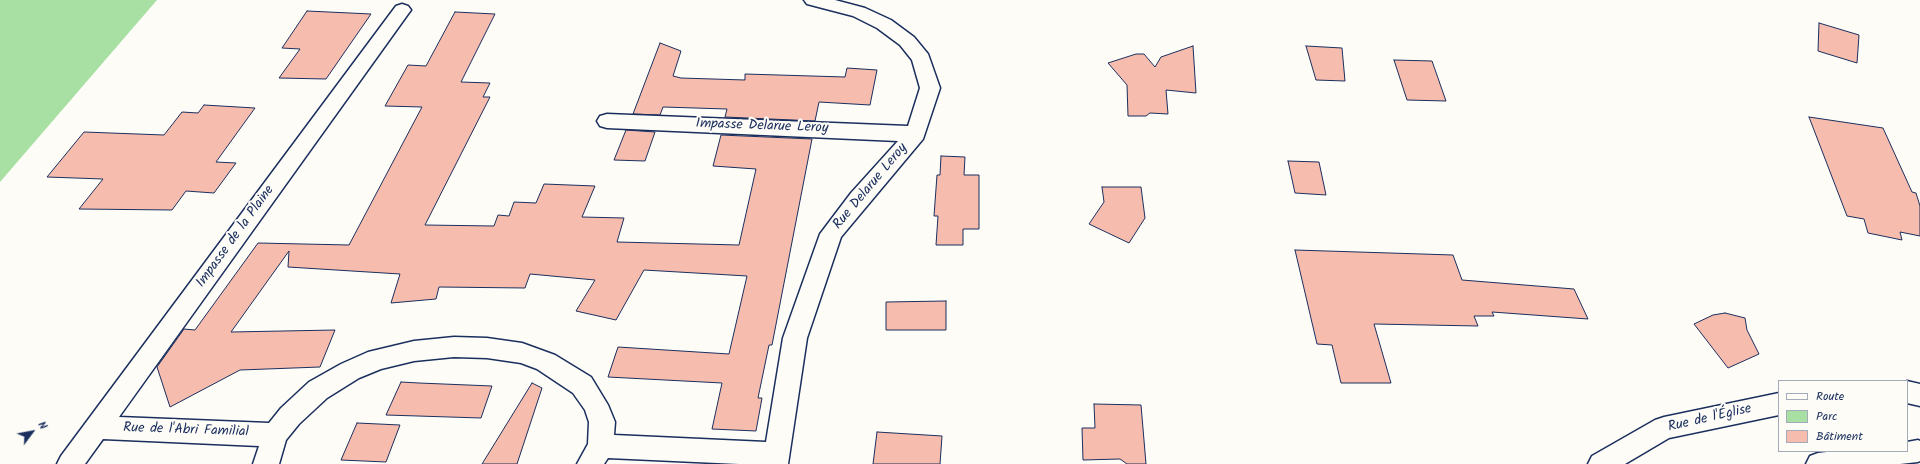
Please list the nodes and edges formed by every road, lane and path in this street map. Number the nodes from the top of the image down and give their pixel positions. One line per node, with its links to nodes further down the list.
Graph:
1 (813, 0): 4 (street, Rue Delarue Leroy)
2 (402, 10): 8 (street, Impasse de la Plaine)
3 (607, 121): 4 (street, Impasse Delarue Leroy)
4 (916, 134): 12 (street, Rue Delarue Leroy)
5 (1908, 392): 6 (street)
6 (1920, 395)
7 (1778, 404): 15 (street, Rue de l'Église)
8 (97, 427): 9 (street, Rue de l'Abri Familial); 13 (street, Impasse de la Plaine)
9 (275, 435): 11 (street); 14 (street)
10 (1918, 451): 16 (lane)
11 (596, 455): 12 (street)
12 (776, 459)
13 (70, 464)
14 (266, 464)
15 (1601, 464)
16 (1818, 464)

